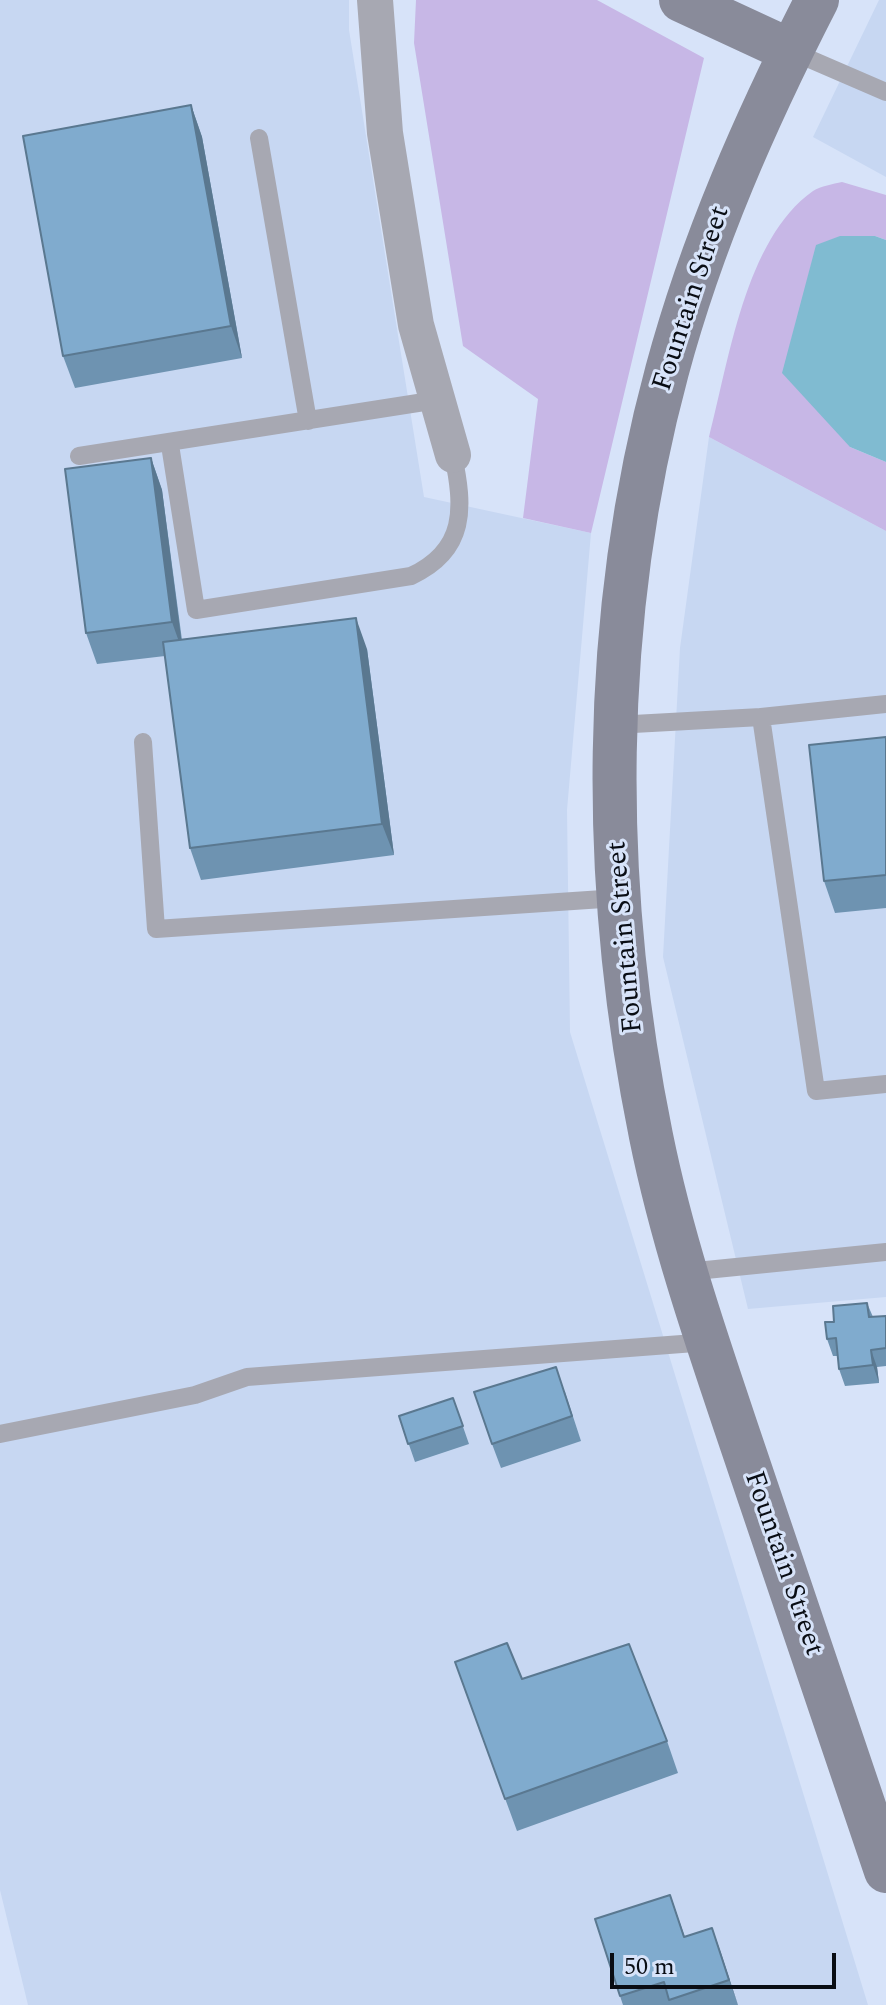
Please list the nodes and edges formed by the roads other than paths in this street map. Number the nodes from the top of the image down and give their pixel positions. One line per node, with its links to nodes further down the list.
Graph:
1 (375, 0): 7 (street)
2 (681, 0): 4 (main road)
3 (817, 0): 4 (main road, Fountain Street)
4 (791, 51): 5 (lane); 14 (main road, Fountain Street)
5 (886, 92)
6 (259, 138): 8 (lane)
7 (437, 400): 8 (lane); 10 (street)
8 (308, 421): 9 (lane)
9 (170, 445): 10 (lane); 11 (lane)
10 (453, 455)
11 (79, 456)
12 (886, 704): 13 (lane)
13 (761, 717): 14 (lane); 17 (lane)
14 (615, 725): 16 (main road, Fountain Street)
15 (143, 742): 16 (lane)
16 (618, 898): 19 (main road, Fountain Street)
17 (886, 1084)
18 (886, 1252): 19 (lane)
19 (686, 1272): 20 (main road, Fountain Street)
20 (708, 1342): 21 (lane); 22 (main road, Fountain Street)
21 (0, 1434)
22 (886, 1871)

